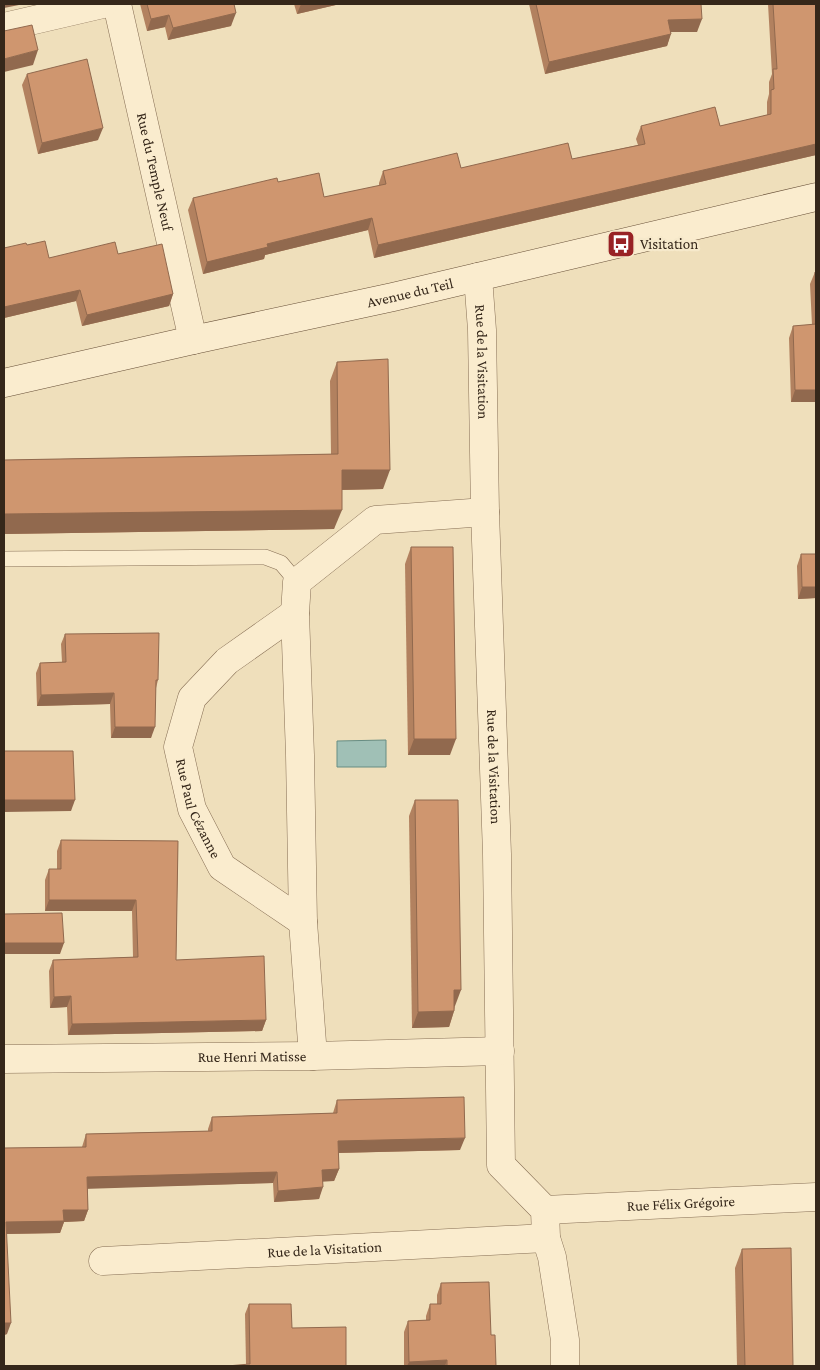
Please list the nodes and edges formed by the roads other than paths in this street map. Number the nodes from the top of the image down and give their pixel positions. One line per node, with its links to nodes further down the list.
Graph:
1 (103, 4): 3 (street)
2 (116, 4): 6 (street, Rue du Temple Neuf)
3 (4, 27)
4 (816, 197): 5 (street, Avenue du Teil)
5 (478, 277): 6 (street, Avenue du Teil); 8 (street, Rue de la Visitation)
6 (193, 340): 7 (street, Avenue du Teil)
7 (4, 384)
8 (485, 512): 10 (street); 13 (street, Rue de la Visitation)
9 (4, 559): 10 (lane)
10 (297, 582): 11 (street)
11 (295, 613): 12 (street); 12 (street, Rue Paul Cézanne)
12 (303, 922): 14 (street)
13 (500, 1051): 14 (street, Rue Henri Matisse); 17 (street, Rue de la Visitation)
14 (313, 1056): 15 (street, Rue Henri Matisse)
15 (4, 1059)
16 (816, 1197): 17 (street, Rue Félix Grégoire)
17 (545, 1210): 18 (street)
18 (546, 1238): 19 (street, Rue de la Visitation); 20 (street)
19 (103, 1260)
20 (565, 1366)

